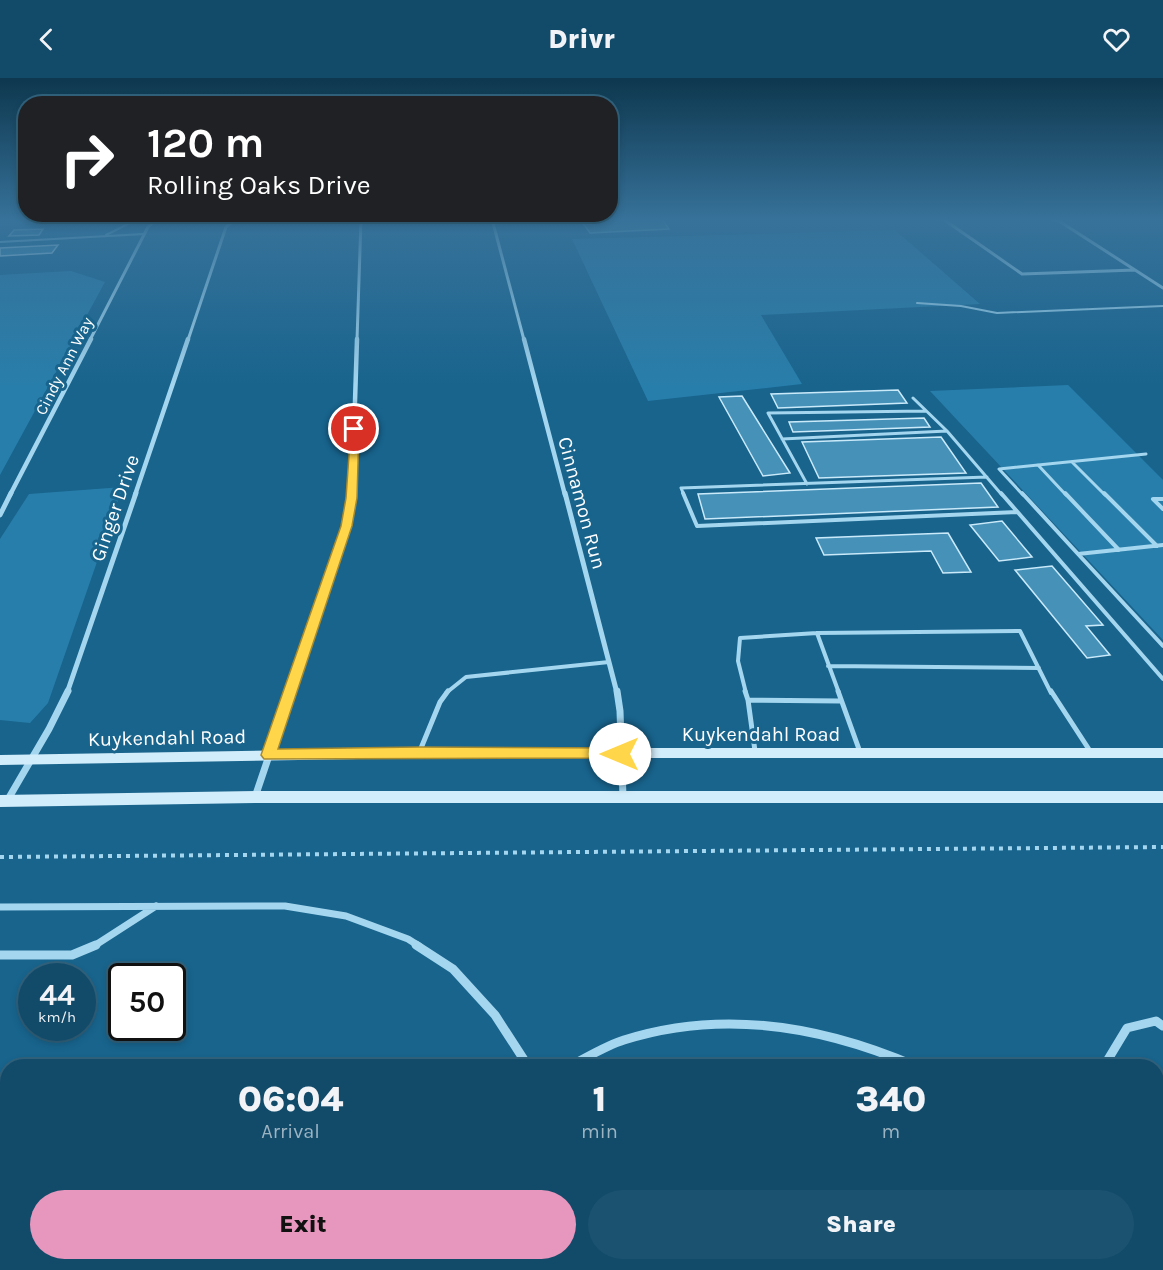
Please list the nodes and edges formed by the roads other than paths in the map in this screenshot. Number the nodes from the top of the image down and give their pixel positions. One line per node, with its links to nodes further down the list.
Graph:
1 (123, 275): 21 (street, Cindy Ann Way)
2 (210, 275): 41 (street, Ginger Drive)
3 (359, 275): 39 (street)
4 (507, 275): 27 (street, Cinnamon Run)
5 (1142, 275): 6 (street)
6 (1163, 288)
7 (917, 303): 8 (lane)
8 (1163, 306)
9 (913, 398): 10 (lane)
10 (926, 411): 11 (lane); 12 (lane)
11 (947, 431): 12 (lane); 16 (lane)
12 (782, 439): 17 (lane)
13 (1146, 454): 14 (lane)
14 (1072, 462): 15 (lane); 22 (lane)
15 (1037, 465): 23 (lane); 24 (lane)
16 (987, 477): 17 (lane); 20 (lane)
17 (807, 484): 20 (lane)
18 (1163, 499): 19 (lane)
19 (1163, 509)
20 (1017, 512): 30 (lane)
21 (0, 515)
22 (1160, 545): 23 (lane)
23 (1119, 550): 24 (lane)
24 (1078, 554): 26 (lane)
25 (818, 633): 28 (lane); 29 (lane); 31 (lane)
26 (1163, 646)
27 (609, 662): 33 (lane); 36 (street, Cinnamon Run)
28 (828, 666): 29 (lane); 32 (lane)
29 (1039, 668): 34 (lane)
30 (1163, 679)
31 (748, 700): 32 (lane); 37 (lane)
32 (840, 701): 38 (lane)
33 (419, 753): 36 (main road, Kuykendahl Road); 39 (main road, Kuykendahl Road)
34 (1092, 753): 35 (main road, Kuykendahl Road); 38 (main road, Kuykendahl Road)
35 (1163, 753)
36 (620, 754): 37 (main road, Kuykendahl Road); 44 (street, Cinnamon Run)
37 (756, 754): 38 (main road, Kuykendahl Road)
38 (861, 754)
39 (269, 755): 41 (main road, Kuykendahl Road); 42 (street)
40 (0, 760): 41 (main road, Kuykendahl Road)
41 (29, 761): 45 (street, Ginger Drive)
42 (255, 797): 44 (main road); 45 (main road)
43 (1163, 797): 44 (main road)
44 (623, 798)
45 (3, 801)
46 (156, 906): 47 (street); 48 (street); 50 (street)
47 (0, 907)
48 (0, 955)
49 (1163, 1026): 53 (street)
50 (523, 1059)
51 (584, 1059): 52 (street)
52 (900, 1059)
53 (1108, 1059)

